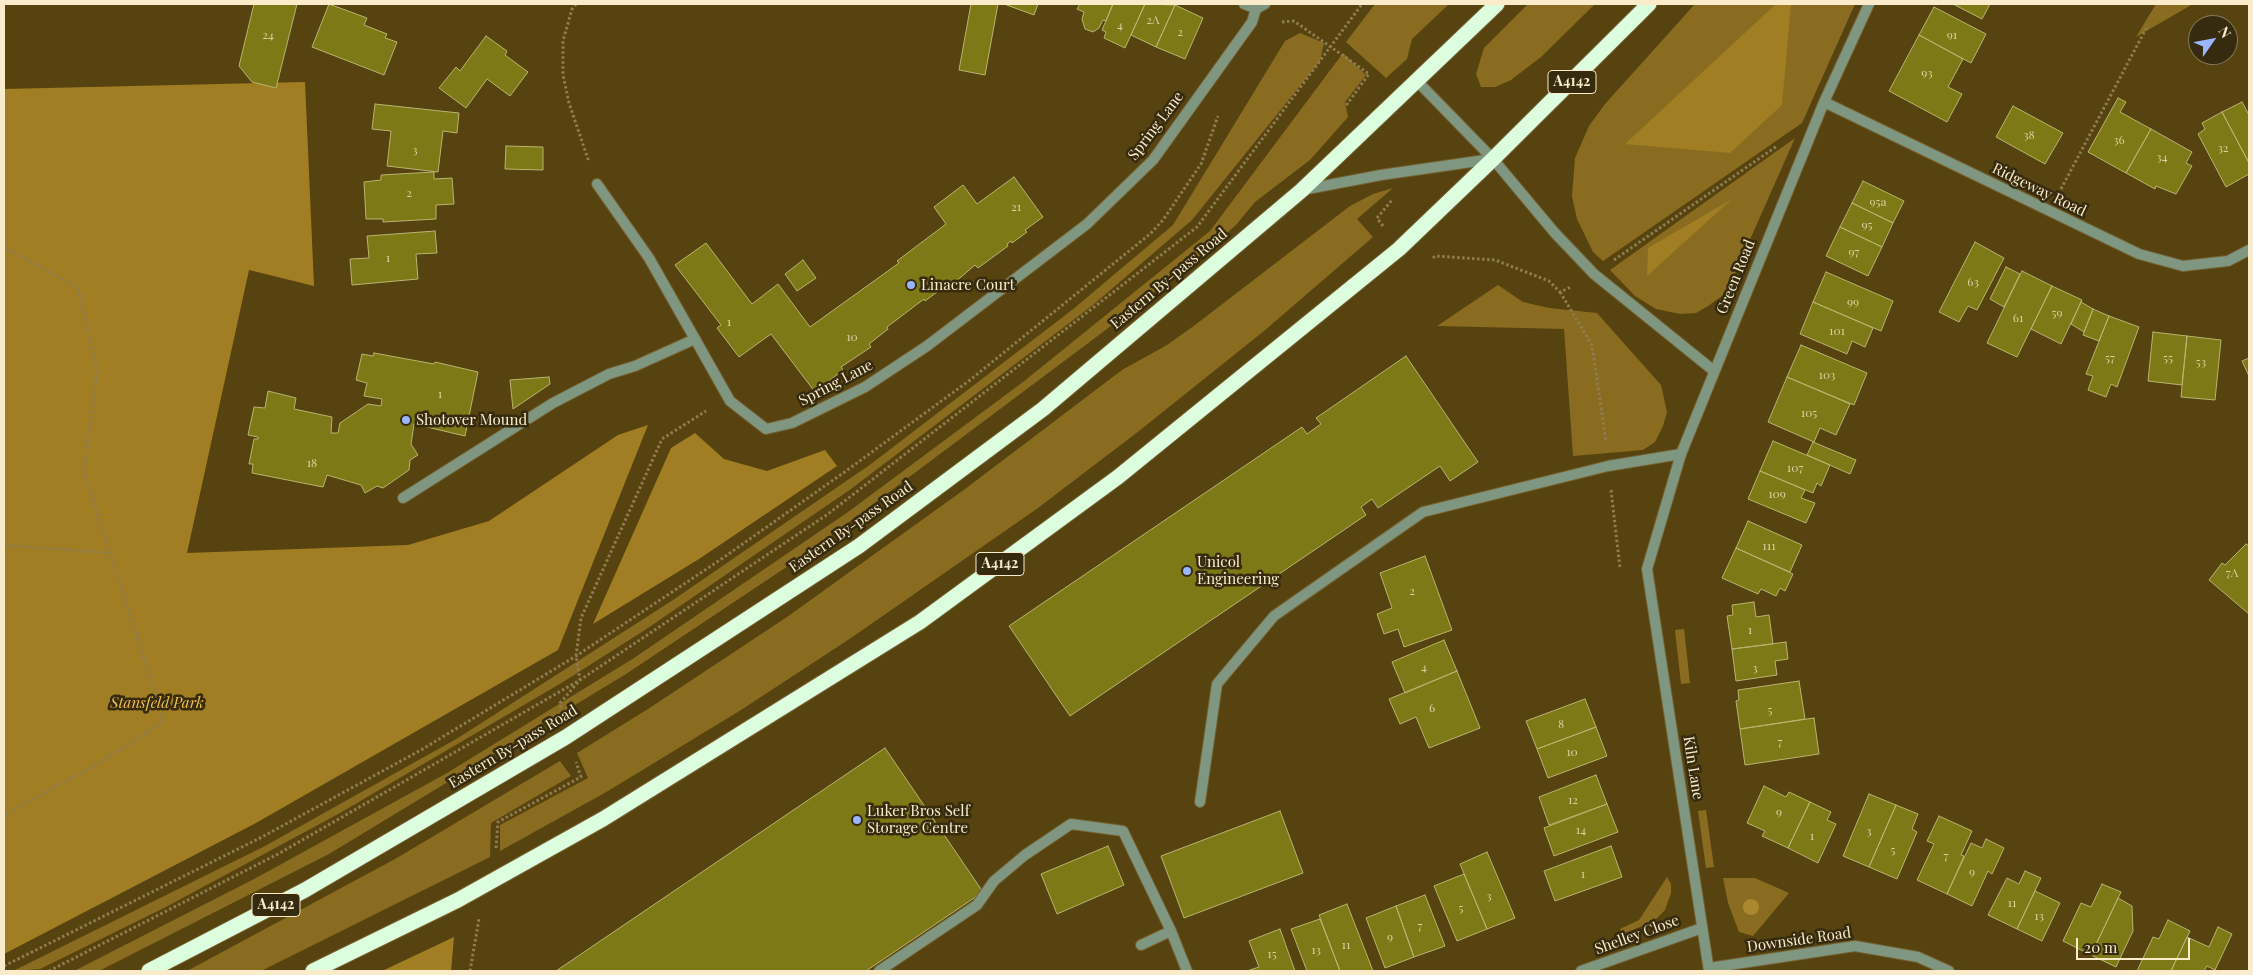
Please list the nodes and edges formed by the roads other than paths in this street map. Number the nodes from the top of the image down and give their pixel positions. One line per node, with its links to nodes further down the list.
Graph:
1 (1244, 4): 5 (street)
2 (1497, 4): 6 (highway, Eastern By-pass Road / A4142)
3 (1649, 4): 8 (highway, A4142)
4 (1869, 4): 7 (street, Green Road)
5 (1260, 7): 12 (street, Spring Lane)
6 (1417, 81): 8 (street); 10 (highway, Eastern By-pass Road / A4142)
7 (1824, 102): 11 (street, Ridgeway Road); 13 (street, Green Road)
8 (1494, 159): 10 (street); 13 (street); 23 (highway, A4142)
9 (597, 184): 12 (street, Spring Lane)
10 (1302, 190): 22 (highway, Eastern By-pass Road / A4142)
11 (2249, 250)
12 (695, 339): 15 (street)
13 (1714, 371): 14 (street, Green Road)
14 (1680, 454): 16 (street, Green Road); 17 (street)
15 (403, 498)
16 (1647, 569): 18 (street, Kiln Lane)
17 (1200, 802)
18 (1702, 928): 21 (street, Kiln Lane); 26 (street, Shelley Close)
19 (1171, 931): 20 (street); 24 (street); 25 (street)
20 (1141, 945)
21 (1709, 969): 27 (street, Downside Road)
22 (148, 971)
23 (314, 971)
24 (879, 971)
25 (1187, 971)
26 (1581, 971)
27 (1949, 971)

